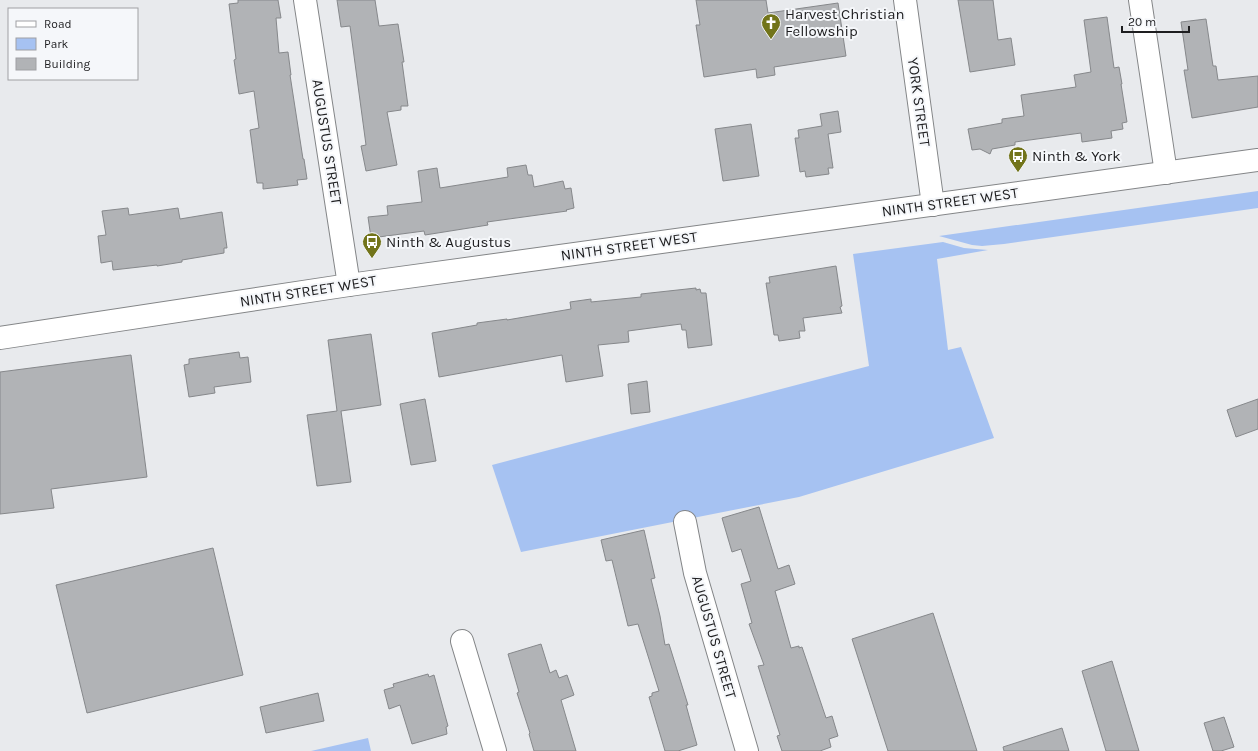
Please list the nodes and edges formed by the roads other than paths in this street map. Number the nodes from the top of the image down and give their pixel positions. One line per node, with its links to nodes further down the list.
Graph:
1 (305, 0): 7 (main road, AUGUSTUS STREET)
2 (905, 0): 6 (main road, YORK STREET)
3 (1140, 0): 5 (main road)
4 (1258, 160): 5 (main road, NINTH STREET WEST)
5 (1166, 173): 6 (main road, NINTH STREET WEST)
6 (933, 205): 7 (main road, NINTH STREET WEST)
7 (349, 285): 8 (main road, NINTH STREET WEST)
8 (0, 338)
9 (685, 522): 12 (main road, AUGUSTUS STREET)
10 (462, 641): 11 (main road)
11 (495, 751)
12 (747, 751)

